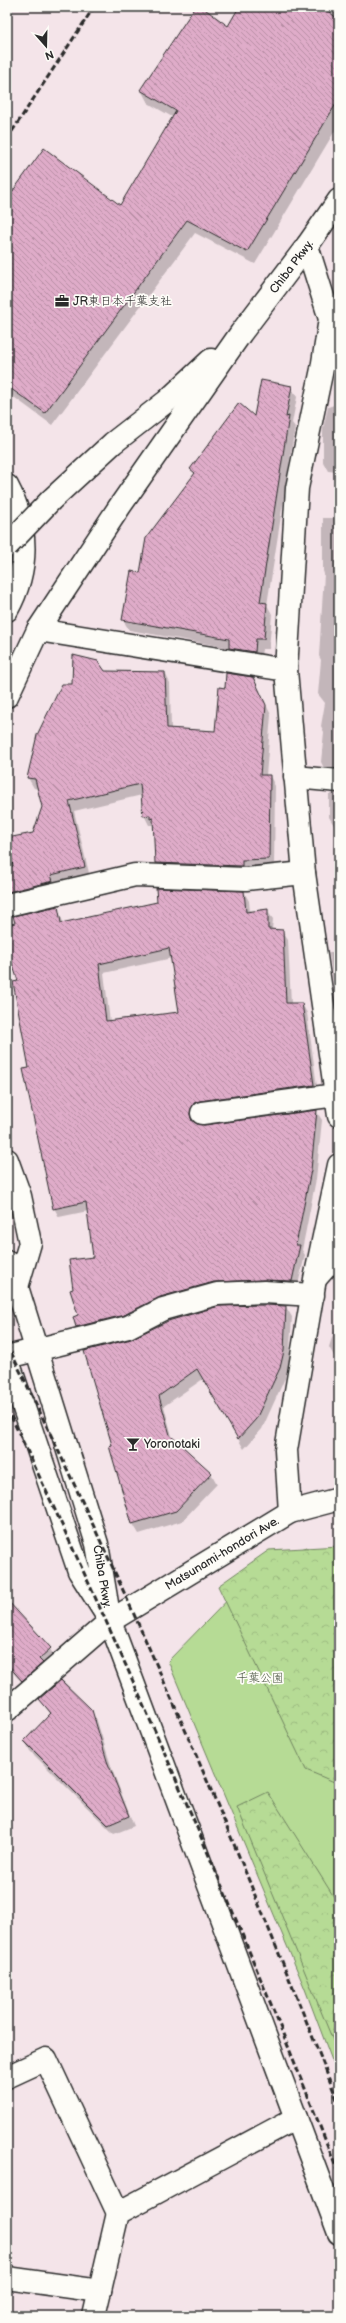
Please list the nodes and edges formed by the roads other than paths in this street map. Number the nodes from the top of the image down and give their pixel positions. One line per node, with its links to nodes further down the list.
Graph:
1 (339, 200): 2 (street, Chiba Pkwy.)
2 (307, 246): 3 (street, Chiba Pkwy.); 4 (street)
3 (242, 332): 6 (street, bridge); 8 (street)
4 (331, 372): 9 (street)
5 (7, 486): 7 (street)
6 (7, 546)
7 (7, 610)
8 (38, 630): 9 (street); 10 (street)
9 (286, 670): 11 (street)
10 (7, 696)
11 (295, 778): 12 (street); 13 (street)
12 (339, 782)
13 (304, 873): 14 (street); 15 (street)
14 (7, 905)
15 (338, 1105): 16 (street)
16 (202, 1113)
17 (7, 1160): 21 (street)
18 (339, 1166): 22 (street)
19 (339, 1252): 22 (street)
20 (7, 1262): 21 (street, Chiba Pkwy.)
21 (17, 1287): 23 (street, Chiba Pkwy.)
22 (314, 1287): 23 (street); 26 (street)
23 (36, 1349): 24 (street); 27 (street, Chiba Pkwy.)
24 (7, 1357): 27 (street, Chiba Pkwy.)
25 (339, 1499): 26 (street, Matsunami-hondori Ave.)
26 (290, 1512): 27 (street, Matsunami-hondori Ave.)
27 (110, 1621): 28 (street, Matsunami-hondori Ave.); 30 (street)
28 (7, 1710)
29 (7, 2077): 31 (street)
30 (296, 2118): 31 (street); 32 (street)
31 (118, 2213): 34 (street)
32 (339, 2233)
33 (7, 2278): 34 (street)
34 (100, 2290): 35 (street)
35 (94, 2316)

